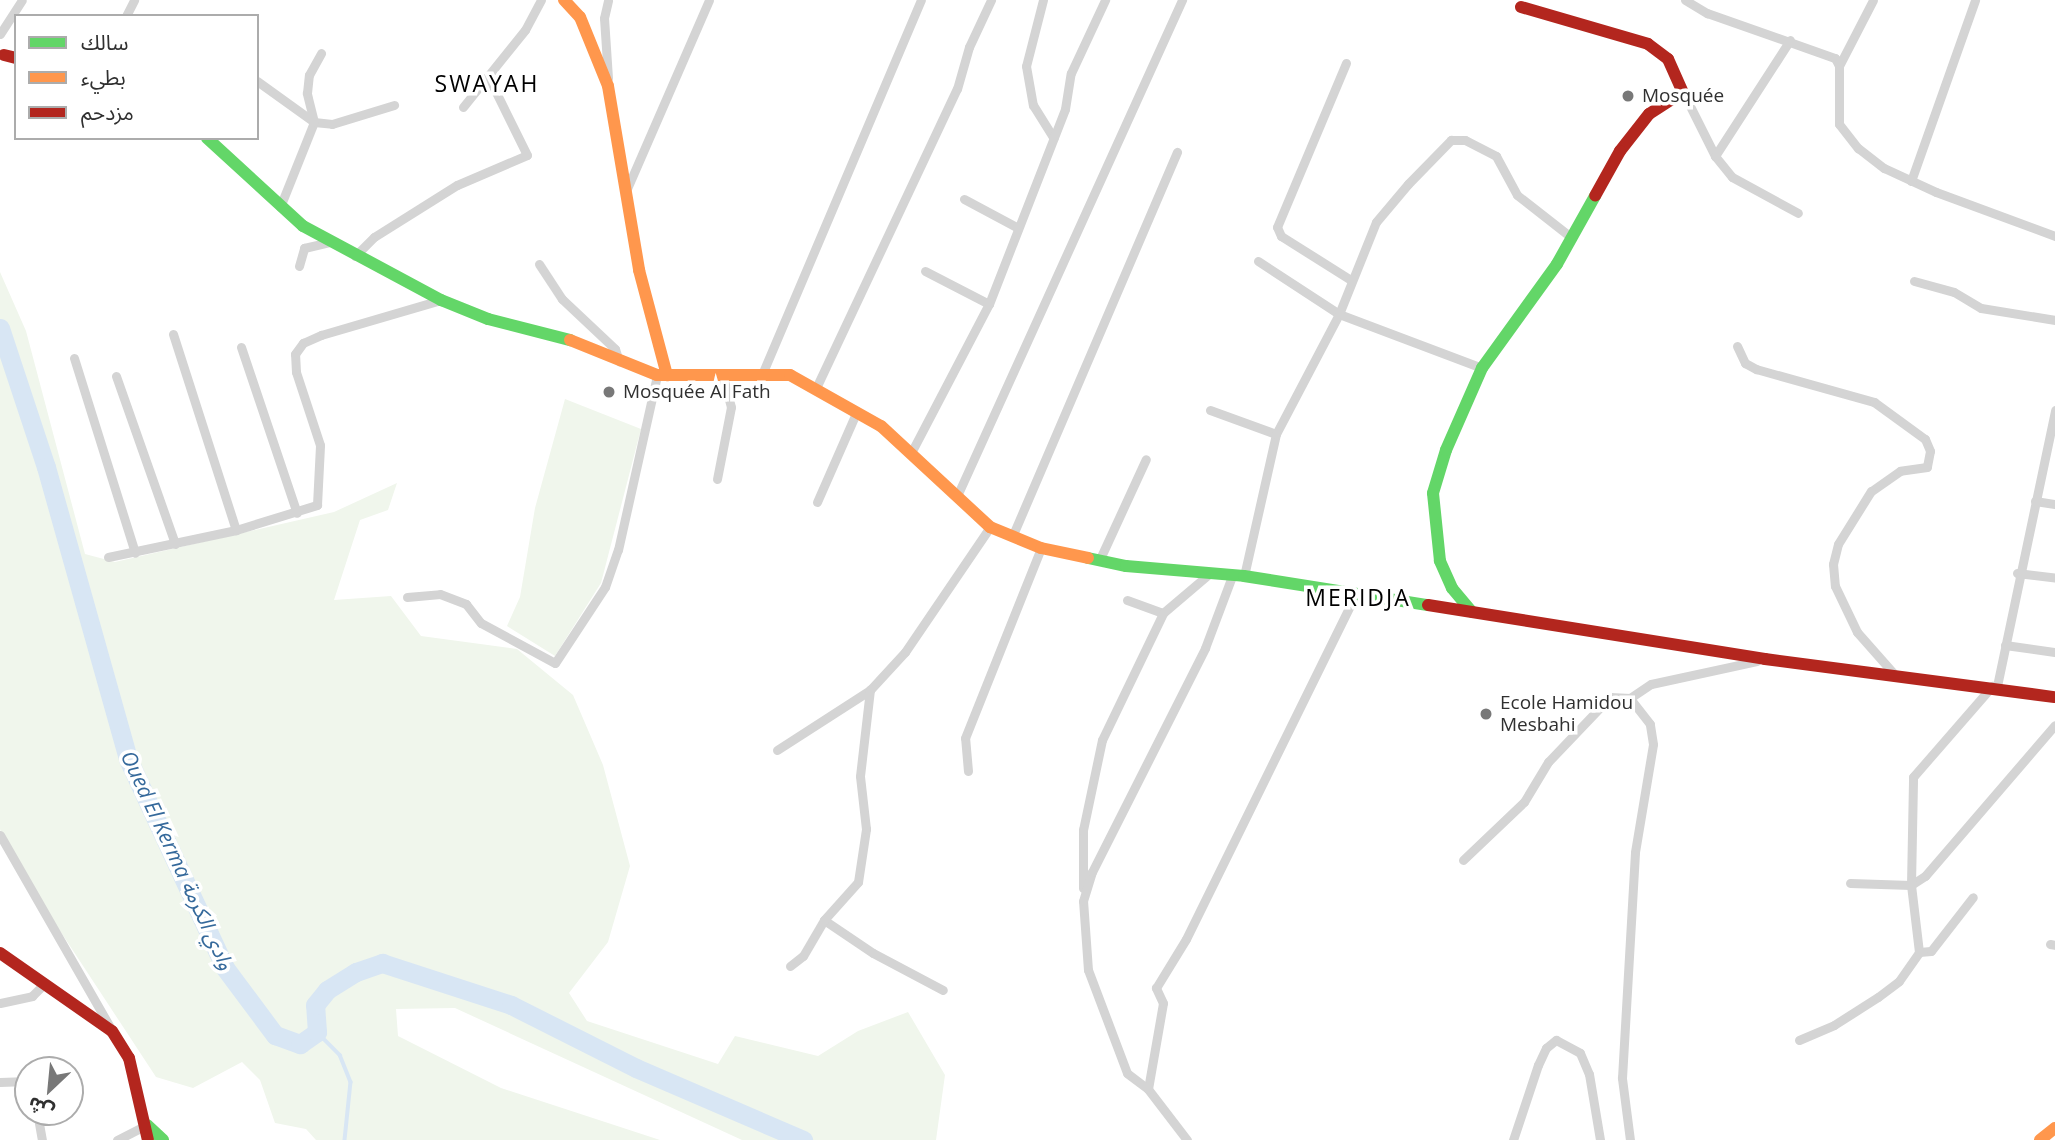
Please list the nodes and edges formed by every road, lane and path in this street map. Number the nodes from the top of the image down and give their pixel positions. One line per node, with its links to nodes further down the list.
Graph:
1 (22, 0): 15 (street)
2 (541, 0): 20 (street)
3 (564, 0): 22 (street)
4 (608, 0): 22 (street)
5 (709, 0): 32 (street)
6 (921, 0): 57 (street)
7 (991, 0): 61 (street)
8 (1043, 0): 27 (street)
9 (1105, 0): 27 (street)
10 (1182, 0): 70 (street)
11 (1685, 0): 16 (street)
12 (1873, 0): 19 (street)
13 (1975, 0): 31 (street)
14 (1521, 7): 23 (street)
15 (0, 34)
16 (1790, 40): 19 (street); 30 (street)
17 (321, 54): 26 (street)
18 (1346, 63): 45 (street)
19 (1839, 66): 31 (street)
20 (488, 76): 25 (street); 40 (street)
21 (259, 82): 26 (street)
22 (608, 86): 32 (street)
23 (1683, 92): 30 (street); 38 (street)
24 (394, 105): 26 (street)
25 (463, 107)
26 (314, 122): 34 (street)
27 (1054, 138): 36 (street)
28 (209, 140): 34 (street)
29 (1177, 152): 77 (street)
30 (1715, 156): 35 (street)
31 (1911, 181): 37 (street)
32 (625, 193): 59 (street)
33 (964, 200): 36 (street)
34 (281, 207): 39 (street)
35 (1798, 213)
36 (1018, 228): 48 (street)
37 (2055, 236)
38 (1572, 239): 45 (street); 56 (street)
39 (330, 242): 40 (street); 43 (street)
40 (355, 256): 47 (street)
41 (1258, 261): 49 (street)
42 (539, 264): 55 (street)
43 (299, 266)
44 (925, 271): 48 (street)
45 (1351, 280): 49 (street)
46 (1914, 281): 50 (street)
47 (441, 300): 55 (street); 74 (street)
48 (989, 304): 67 (street)
49 (1339, 314): 56 (street); 65 (street)
50 (2055, 320)
51 (173, 334): 76 (street)
52 (1737, 346): 95 (street)
53 (241, 347): 74 (street)
54 (74, 358): 80 (street)
55 (619, 363): 59 (street)
56 (1482, 368): 90 (street)
57 (763, 372): 58 (street); 61 (street)
58 (722, 374): 59 (street); 69 (street)
59 (662, 375): 88 (street)
60 (116, 376): 78 (street)
61 (816, 388): 64 (street)
62 (1210, 410): 65 (street)
63 (2055, 410): 66 (street)
64 (857, 411): 67 (street); 72 (street)
65 (1276, 434): 85 (street)
66 (2051, 445): 71 (street)
67 (912, 451): 70 (street)
68 (1146, 459): 82 (street)
69 (716, 479)
70 (957, 496): 75 (street)
71 (2035, 501): 73 (street); 83 (street)
72 (817, 502)
73 (2055, 504)
74 (297, 513): 76 (street)
75 (990, 527): 77 (street); 97 (street)
76 (236, 530): 78 (street)
77 (1012, 537): 79 (street)
78 (175, 544): 80 (street)
79 (1041, 548): 82 (street); 102 (street)
80 (135, 553): 81 (street)
81 (108, 557)
82 (1099, 561): 84 (street)
83 (2017, 573): 86 (street); 92 (street)
84 (1209, 574): 85 (street); 91 (street)
85 (1238, 576): 87 (street); 108 (street)
86 (2055, 578)
87 (1357, 592): 90 (street); 118 (street)
88 (407, 597)
89 (1127, 600): 91 (street)
90 (1472, 612): 94 (street)
91 (1163, 613): 108 (street)
92 (2006, 645): 93 (street); 96 (street)
93 (2055, 652)
94 (1765, 659): 95 (street); 99 (street)
95 (1895, 675): 96 (street)
96 (1995, 686): 98 (street); 106 (street)
97 (870, 690): 101 (street); 109 (street)
98 (2055, 697)
99 (1630, 698): 104 (street); 127 (street)
100 (2055, 725): 106 (street)
101 (777, 750)
102 (968, 771)
103 (0, 835): 116 (street)
104 (1463, 860)
105 (1850, 883): 106 (street)
106 (1911, 885): 110 (street)
107 (1973, 897): 110 (street)
108 (1083, 901): 118 (street)
109 (824, 920): 112 (street); 114 (street)
110 (1919, 952): 117 (street)
111 (0, 953): 113 (street)
112 (790, 965)
113 (45, 983): 115 (street); 116 (street)
114 (943, 990)
115 (0, 1003)
116 (112, 1031): 119 (street)
117 (1799, 1040)
118 (1148, 1089): 124 (street)
119 (148, 1125): 121 (street); 122 (street); 123 (street)
120 (2055, 1128): 128 (street)
121 (117, 1140)
122 (148, 1140)
123 (163, 1140)
124 (1187, 1140)
125 (1513, 1140): 126 (street)
126 (1600, 1140)
127 (1630, 1140)
128 (2040, 1140)

